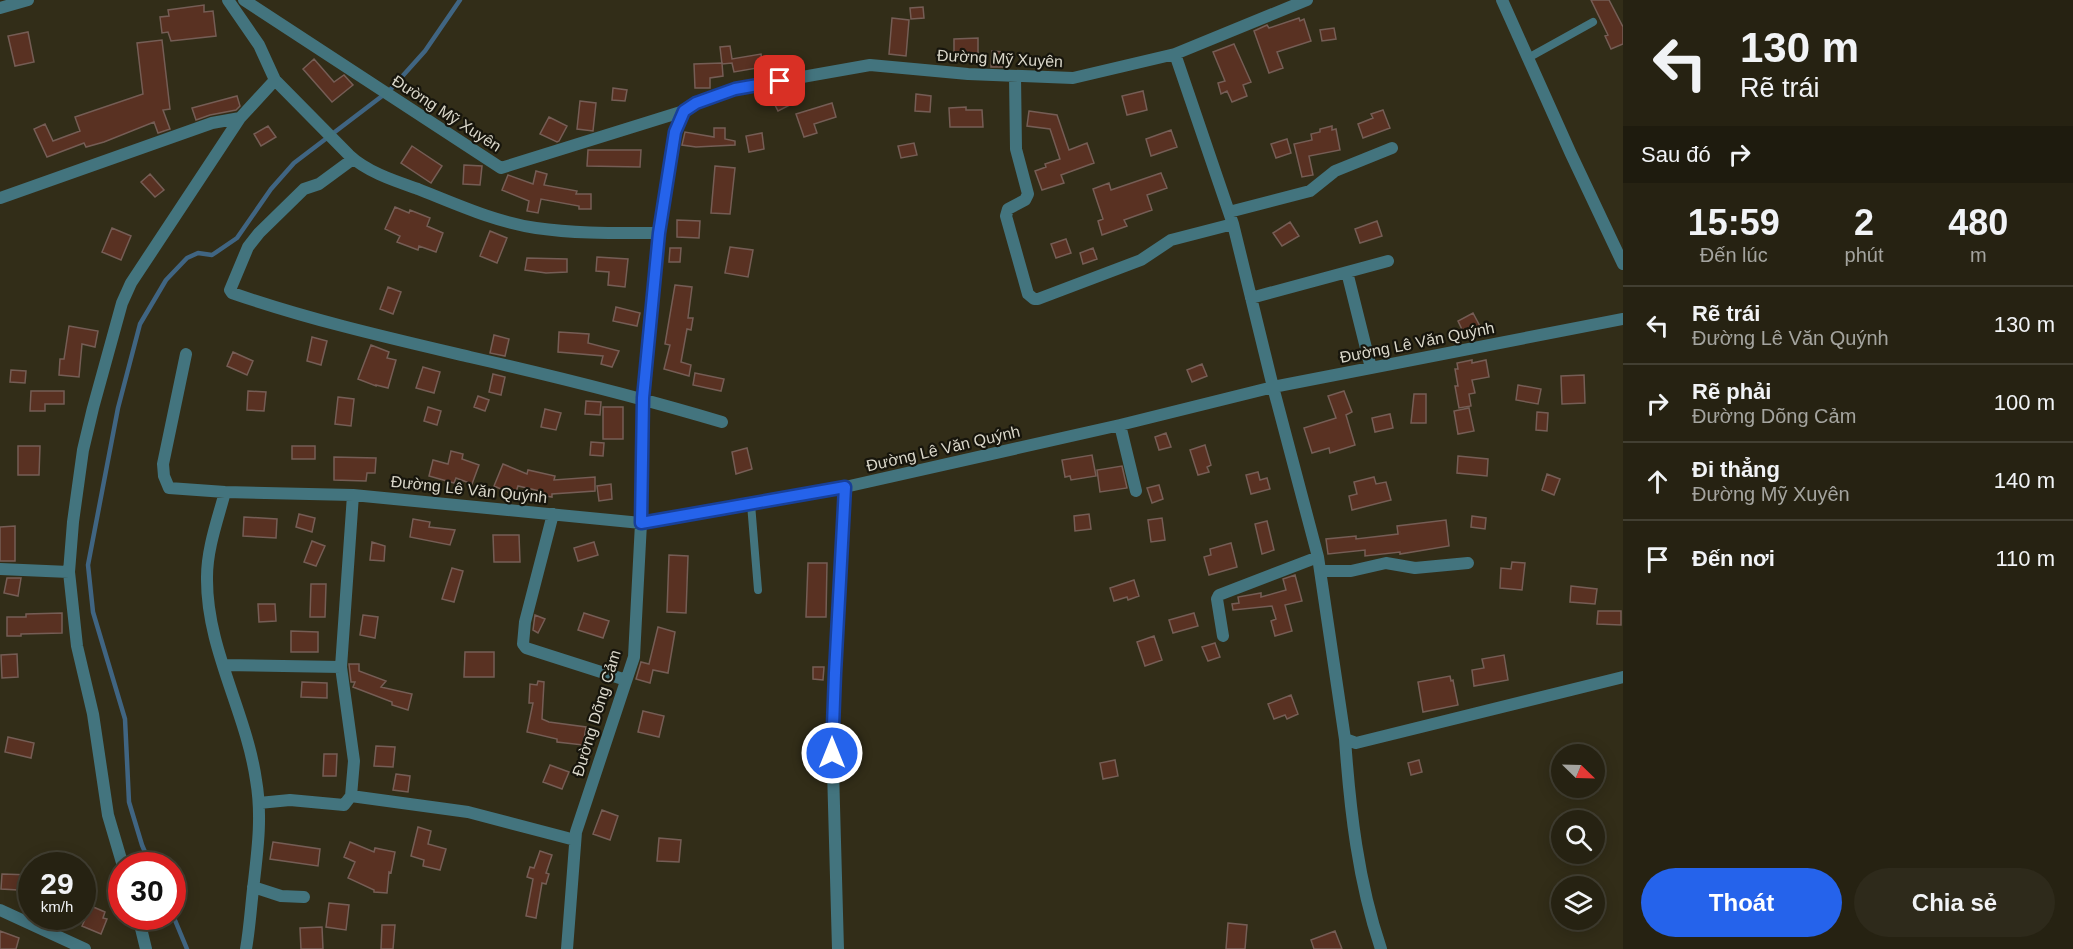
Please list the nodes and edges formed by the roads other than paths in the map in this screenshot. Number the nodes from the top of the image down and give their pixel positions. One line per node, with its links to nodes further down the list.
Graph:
1 (27, 0): 6 (street)
2 (228, 0): 11 (street)
3 (244, 0): 12 (street, Đường Mỹ Xuyên)
4 (1307, 0): 8 (street, Đường Mỹ Xuyên)
5 (1502, 0): 9 (street)
6 (0, 8)
7 (1593, 22): 9 (lane)
8 (1175, 54): 10 (street, Đường Mỹ Xuyên); 17 (street)
9 (1528, 58): 20 (street)
10 (1015, 76): 12 (street, Đường Mỹ Xuyên); 17 (street)
11 (275, 80): 13 (street); 15 (street)
12 (684, 111): 18 (street)
13 (240, 118): 16 (street); 41 (street)
14 (1392, 148): 17 (street)
15 (351, 157): 18 (street); 27 (street)
16 (0, 198)
17 (1231, 218): 22 (street)
18 (659, 233): 27 (street, Đường Dõng Cảm)
19 (1388, 261): 21 (street)
20 (1623, 264)
21 (1347, 272): 22 (street); 25 (street)
22 (1251, 298): 26 (street)
23 (1623, 319): 25 (street, Đường Lê Văn Quýnh)
24 (186, 354): 32 (street, Đường Lê Văn Quýnh)
25 (1371, 368): 26 (street, Đường Lê Văn Quýnh)
26 (1273, 387): 29 (street, Đường Lê Văn Quýnh); 37 (street)
27 (643, 398): 28 (street); 36 (street, Đường Dõng Cảm)
28 (722, 422)
29 (1120, 425): 30 (street, Đường Lê Văn Quýnh); 31 (street)
30 (845, 487): 34 (street, Đường Lê Văn Quýnh); 61 (street)
31 (1137, 491)
32 (225, 492): 33 (street, Đường Lê Văn Quýnh); 44 (street)
33 (353, 495): 35 (street, Đường Lê Văn Quýnh); 45 (street)
34 (751, 504): 36 (street, Đường Lê Văn Quýnh); 42 (lane)
35 (553, 514): 36 (street, Đường Lê Văn Quýnh); 47 (street)
36 (641, 523): 47 (street, Đường Dõng Cảm)
37 (1318, 557): 40 (street); 43 (street)
38 (1467, 563): 40 (street)
39 (0, 569): 41 (street)
40 (1321, 571): 48 (street)
41 (69, 572): 52 (street)
42 (758, 590)
43 (1223, 636)
44 (223, 665): 45 (street); 50 (street)
45 (341, 668): 49 (street)
46 (1623, 677): 48 (street)
47 (626, 680): 51 (street, Đường Dõng Cảm)
48 (1345, 739): 62 (street)
49 (351, 796): 50 (street); 51 (street)
50 (259, 803): 53 (street)
51 (575, 840): 60 (street, Đường Dõng Cảm)
52 (119, 852)
53 (253, 886): 54 (street); 59 (street)
54 (304, 897)
55 (0, 910): 57 (street)
56 (141, 930): 58 (street)
57 (86, 949)
58 (146, 949)
59 (246, 949)
60 (567, 949)
61 (838, 949)
62 (1381, 949)

